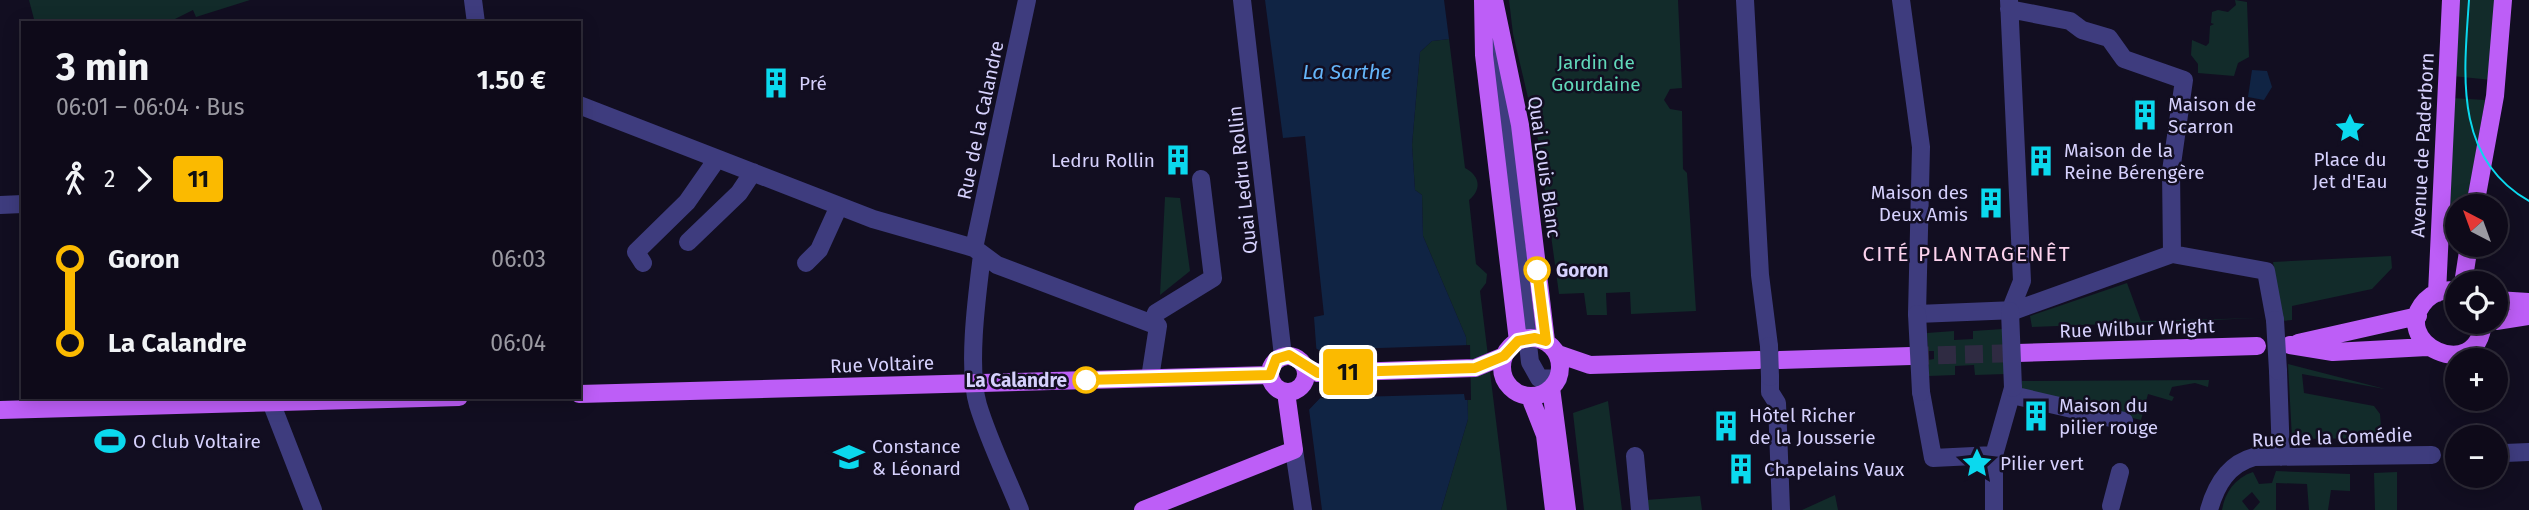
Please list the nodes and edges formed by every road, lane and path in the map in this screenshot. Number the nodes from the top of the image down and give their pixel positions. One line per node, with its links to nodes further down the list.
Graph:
1 (473, 0): 10 (street)
2 (1027, 0): 20 (street, Rue de la Calandre)
3 (1242, 0): 40 (street, Quai Ledru Rollin)
4 (1488, 0): 35 (main road, Quai Louis Blanc); 35 (main road, Quai Louis Blanc)
5 (1745, 0): 38 (street)
6 (1901, 0): 29 (street)
7 (2451, 0): 25 (main road, Avenue de Paderborn)
8 (2503, 0): 15 (main road)
9 (2009, 4): 21 (street); 28 (street)
10 (476, 21)
11 (581, 106): 12 (street)
12 (717, 159): 13 (street); 22 (street)
13 (753, 172): 18 (street); 19 (street)
14 (1202, 179): 33 (street)
15 (2477, 194)
16 (21, 204): 17 (street)
17 (0, 205)
18 (839, 206): 20 (street); 23 (street)
19 (688, 242)
20 (978, 252): 33 (street); 47 (street, Rue de la Calandre)
21 (2172, 254): 28 (street); 63 (street, bridge)
22 (643, 263)
23 (806, 264)
24 (2445, 292): 25 (main road)
25 (2437, 293): 30 (main road)
26 (2508, 301): 27 (main road)
27 (2529, 302)
28 (2010, 311): 29 (street); 49 (street, bridge)
29 (1917, 314): 60 (street, bridge)
30 (2418, 316): 37 (main road); 37 (main road)
31 (2529, 316): 32 (main road)
32 (2508, 319)
33 (1152, 323): 46 (street)
34 (2479, 334): 37 (main road)
35 (1537, 343): 42 (main road); 43 (main road); 48 (main road, Quai Louis Blanc); 48 (street, Quai Louis Blanc)
36 (2257, 346): 39 (main road, Rue Wilbur Wright)
37 (2427, 346)
38 (1769, 351): 41 (main road); 42 (main road); 73 (street, bridge)
39 (2017, 353)
40 (1283, 356): 44 (main road); 45 (main road)
41 (1911, 356)
42 (1590, 365): 48 (main road)
43 (1493, 368): 44 (main road); 54 (main road)
44 (1309, 374): 50 (main road)
45 (1270, 375): 46 (main road, Rue Voltaire); 50 (main road)
46 (1150, 378): 47 (main road, Rue Voltaire)
47 (974, 383): 51 (main road, Rue Voltaire); 67 (street, Rue de la Calandre)
48 (1555, 384): 54 (main road); 71 (main road, Quai Louis Blanc)
49 (2012, 391): 56 (street); 60 (street)
50 (1286, 392): 57 (main road)
51 (581, 394)
52 (333, 399): 53 (main road)
53 (270, 400): 55 (main road); 66 (street)
54 (1534, 404): 70 (main road)
55 (0, 410)
56 (2124, 421)
57 (1294, 450): 68 (main road); 69 (street)
58 (2529, 452): 59 (street)
59 (2508, 453)
60 (1994, 454): 74 (street)
61 (2432, 455): 63 (street, Rue de la Comédie)
62 (1635, 456): 72 (street)
63 (2281, 457): 75 (street, Rue de la Comédie)
64 (2120, 472): 65 (street)
65 (2111, 506)
66 (313, 510)
67 (1020, 510)
68 (1143, 510)
69 (1303, 510)
70 (1554, 510)
71 (1567, 510)
72 (1640, 510)
73 (1781, 510)
74 (1994, 510)
75 (2209, 510)

